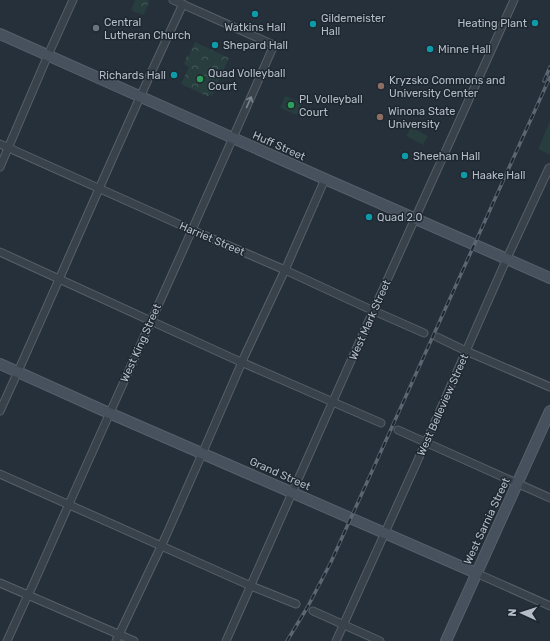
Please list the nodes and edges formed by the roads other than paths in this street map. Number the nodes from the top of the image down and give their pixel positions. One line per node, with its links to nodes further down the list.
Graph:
1 (73, 0): 6 (street)
2 (173, 0): 4 (street)
3 (514, 0): 15 (street, West Mark Street)
4 (183, 4): 7 (street); 8 (street, West King Street, one-way to 4)
5 (0, 34): 6 (street, Huff Street)
6 (48, 55): 7 (street, Huff Street); 10 (street)
7 (141, 96): 8 (street, Huff Street); 14 (street)
8 (233, 138): 13 (street, Huff Street); 16 (street, West King Street)
9 (0, 144): 10 (street, Harriet Street)
10 (8, 148): 11 (street); 14 (street, Harriet Street)
11 (0, 167)
12 (549, 168): 18 (street, West Belleview Street)
13 (325, 179): 15 (street, Huff Street); 19 (street)
14 (98, 189): 16 (street, Harriet Street); 20 (street)
15 (416, 219): 18 (street, Huff Street); 22 (street, West Mark Street)
16 (192, 230): 19 (street, Harriet Street); 23 (street, West King Street)
17 (0, 252): 20 (street)
18 (507, 258): 21 (street, Huff Street); 26 (street, West Belleview Street)
19 (285, 270): 22 (street, Harriet Street); 27 (street)
20 (60, 278): 23 (street); 29 (street)
21 (550, 278)
22 (374, 311): 24 (street, Harriet Street); 31 (street, West Mark Street)
23 (151, 321): 27 (street); 34 (street, West King Street)
24 (424, 333)
25 (437, 337): 26 (street)
26 (466, 351): 30 (street); 37 (street, West Belleview Street)
27 (242, 362): 31 (street); 38 (street)
28 (0, 364): 29 (street, Grand Street)
29 (18, 373): 32 (street); 34 (street, Grand Street)
30 (550, 388)
31 (333, 402): 35 (street); 41 (street, West Mark Street)
32 (0, 411)
33 (550, 411): 40 (street, West Sarnia Street)
34 (110, 413): 38 (street, Grand Street); 43 (street, West King Street)
35 (381, 423)
36 (398, 430): 37 (street)
37 (426, 442): 40 (street); 44 (street, West Belleview Street)
38 (202, 454): 41 (street, Grand Street); 45 (street)
39 (0, 474): 43 (street)
40 (517, 484): 42 (street); 46 (street, West Sarnia Street)
41 (293, 493): 44 (street, Grand Street); 48 (street, West Mark Street)
42 (550, 498)
43 (69, 504): 45 (street); 49 (street, West King Street)
44 (385, 534): 46 (street, Grand Street); 53 (street, West Belleview Street)
45 (161, 545): 48 (street); 54 (street)
46 (476, 573): 51 (street, Grand Street); 60 (street, West Sarnia Street)
47 (0, 583): 49 (street)
48 (251, 586): 50 (street); 57 (street, West Mark Street)
49 (28, 595): 54 (street); 55 (street, West King Street)
50 (296, 604)
51 (550, 606)
52 (313, 611): 53 (street)
53 (343, 624): 58 (street, West Belleview Street); 59 (street)
54 (118, 638): 56 (street)
55 (7, 641)
56 (134, 641)
57 (226, 641)
58 (336, 641)
59 (380, 641)
60 (446, 641)

